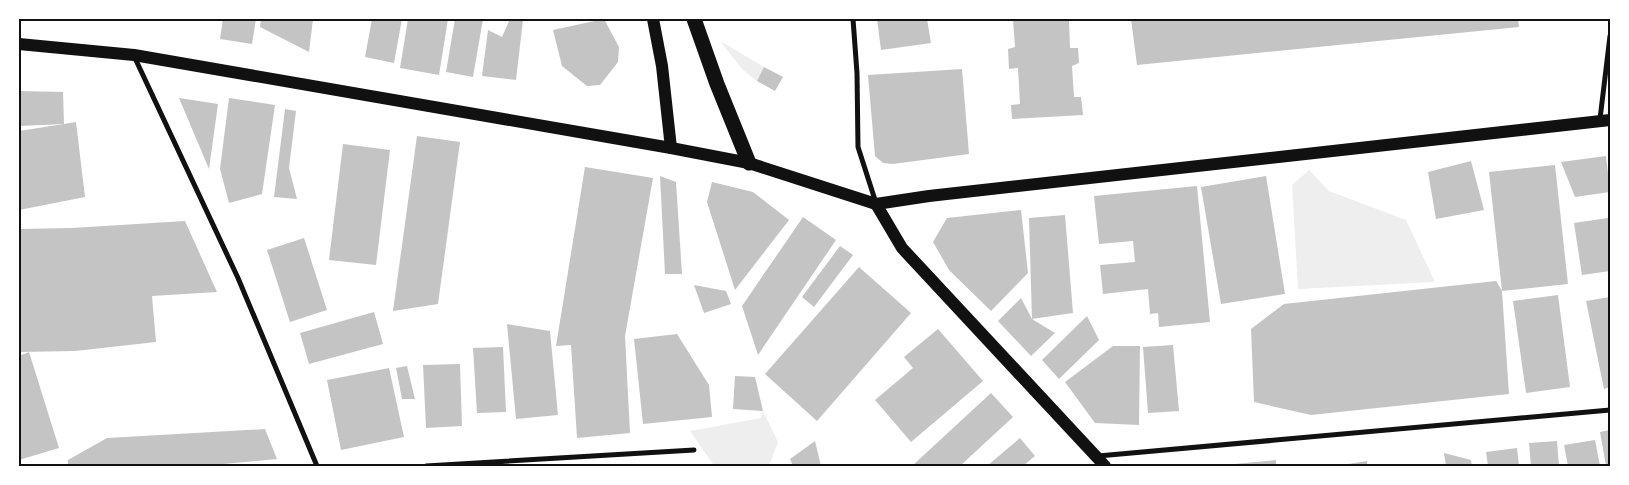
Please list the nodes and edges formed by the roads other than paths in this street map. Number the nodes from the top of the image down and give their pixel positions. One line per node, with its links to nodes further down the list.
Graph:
1 (653, 19): 8 (main road)
2 (694, 19): 9 (highway)
3 (853, 19): 10 (street)
4 (1610, 36): 7 (street)
5 (19, 44): 6 (main road)
6 (134, 55): 8 (main road); 14 (street)
7 (1605, 120): 10 (main road)
8 (671, 148): 9 (main road)
9 (748, 163): 10 (main road)
10 (876, 204): 13 (main road)
11 (1610, 410): 13 (street)
12 (694, 450): 15 (street)
13 (1096, 456): 16 (main road)
14 (316, 466)
15 (426, 466)
16 (1105, 466)

